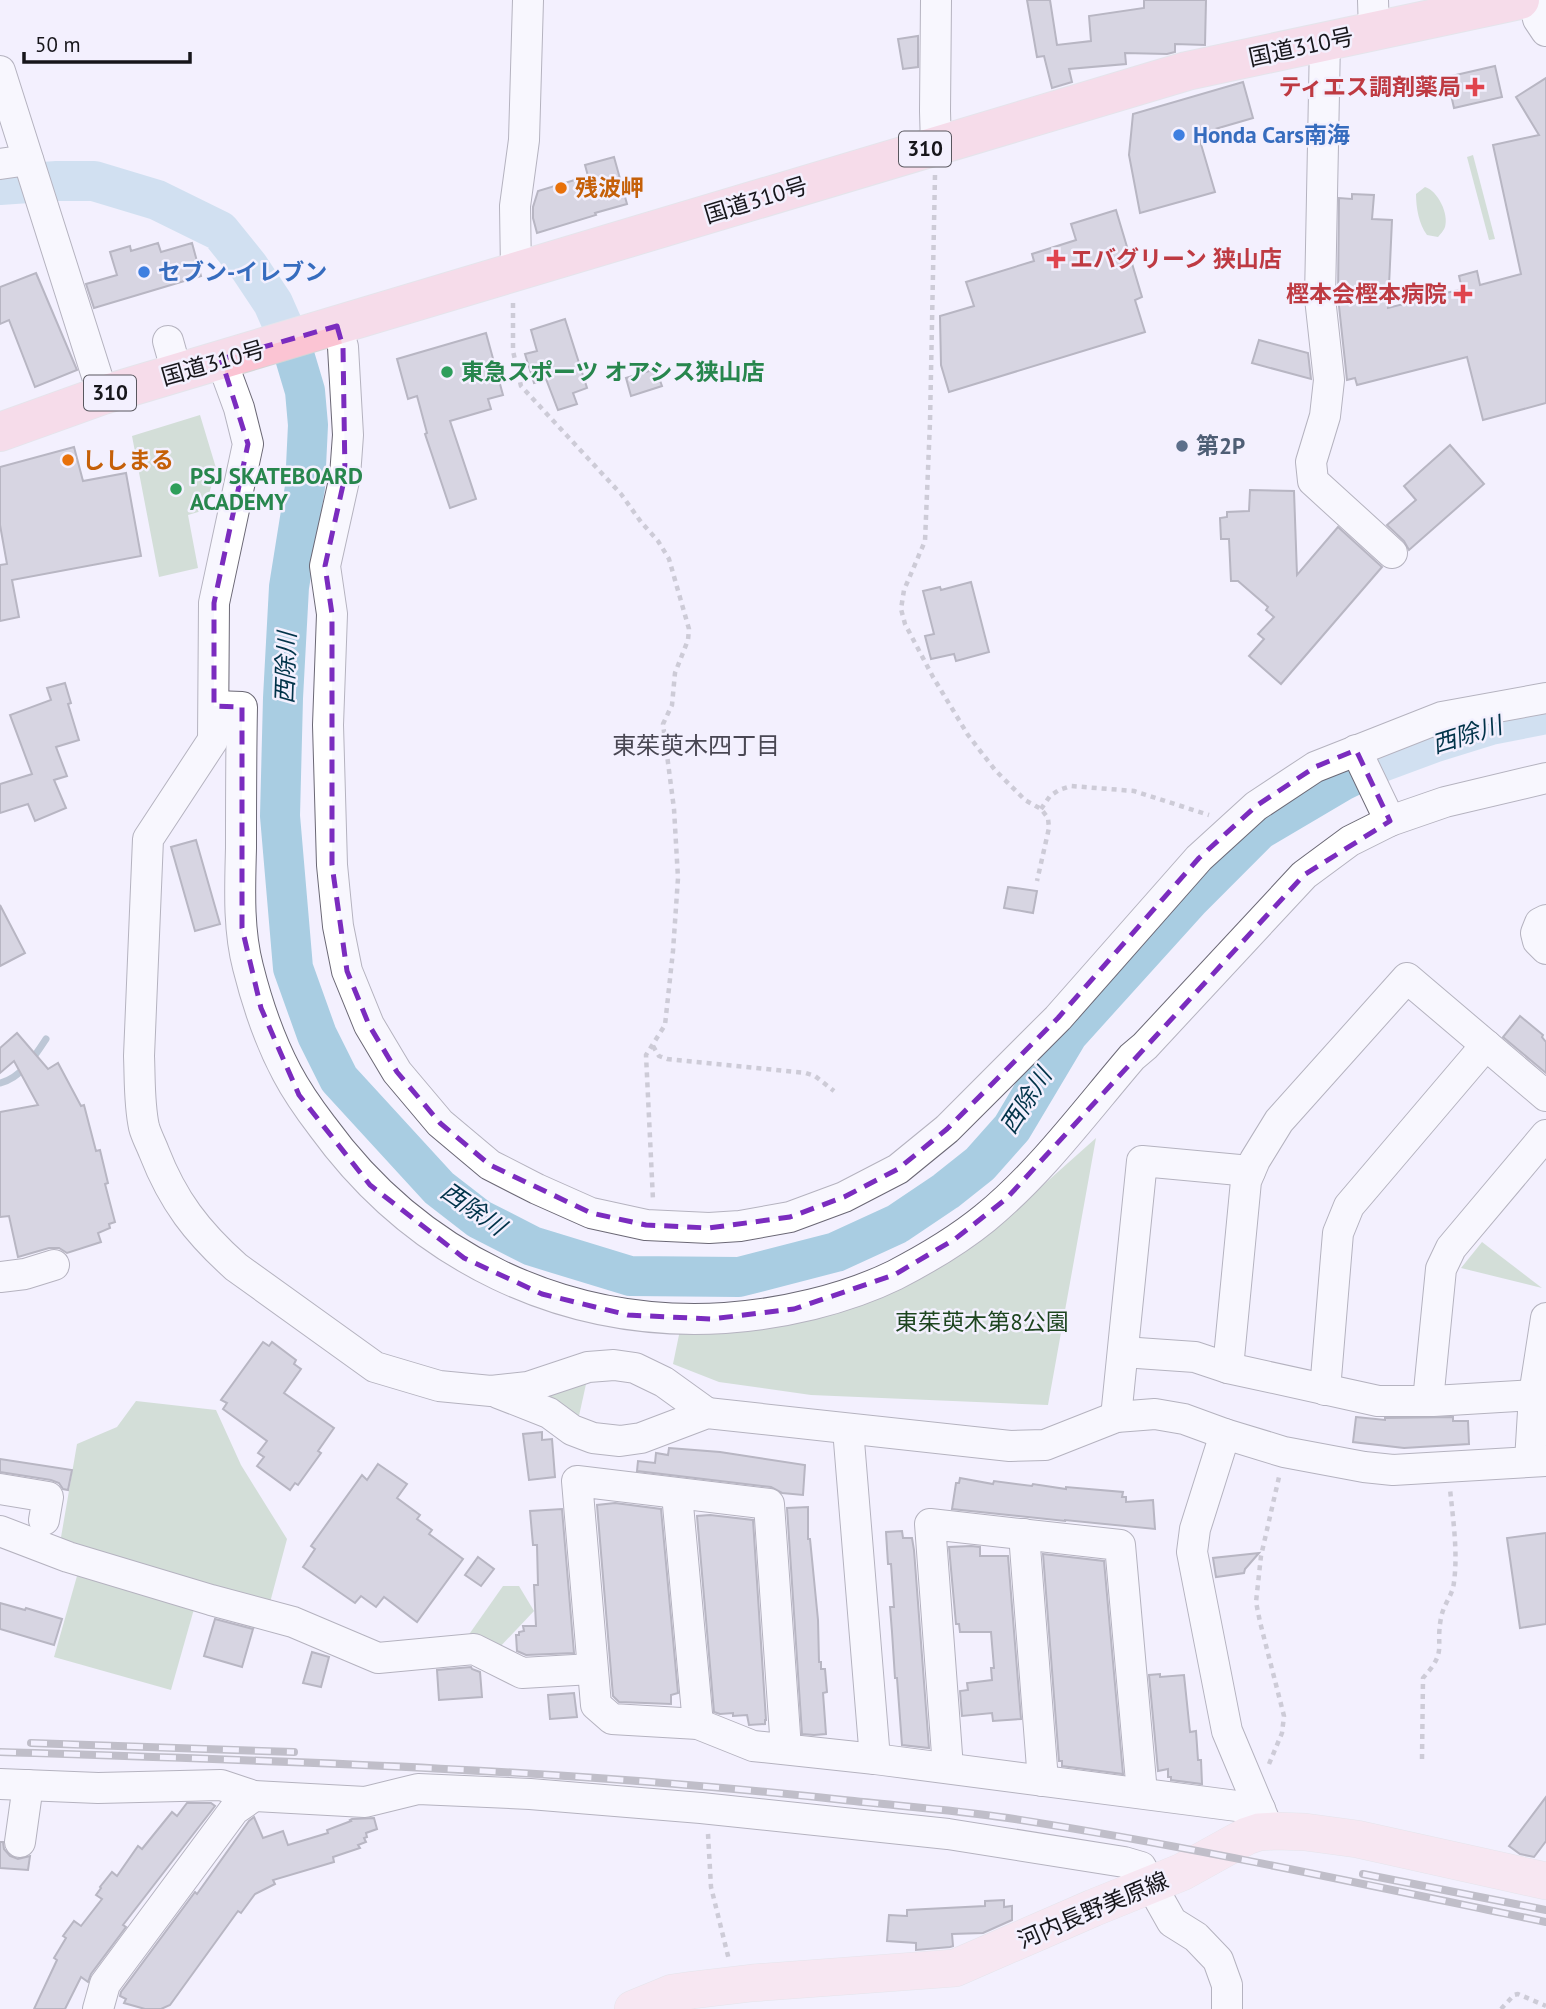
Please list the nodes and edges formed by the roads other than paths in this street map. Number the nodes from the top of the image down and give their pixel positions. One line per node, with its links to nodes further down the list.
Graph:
1 (528, 0): 11 (street)
2 (936, 0): 9 (street)
3 (1520, 0): 5 (highway, 国道310号 / 310)
4 (1534, 0): 6 (street)
5 (1373, 16): 7 (highway, 国道310号 / 310)
6 (1546, 31)
7 (1325, 41): 9 (highway, 国道310号 / 310); 16 (street)
8 (0, 71): 10 (street)
9 (936, 146): 11 (highway, 国道310号 / 310)
10 (20, 164): 14 (street)
11 (516, 271): 12 (highway, 国道310号 / 310)
12 (331, 328): 13 (highway, 国道310号 / 310); 19 (street)
13 (234, 356): 14 (highway, 国道310号 / 310); 18 (street)
14 (103, 395): 15 (highway, 国道310号 / 310)
15 (0, 432)
16 (1392, 553)
17 (1546, 698): 19 (street)
18 (214, 706): 21 (street); 34 (street)
19 (1358, 753): 21 (street)
20 (1546, 778): 21 (street)
21 (1388, 816)
22 (1546, 920): 23 (street)
23 (1546, 949)
24 (1486, 1045): 25 (street); 27 (street); 33 (street)
25 (1546, 1096)
26 (1546, 1135): 36 (street)
27 (1251, 1171): 31 (street); 32 (street)
28 (54, 1265): 29 (street)
29 (0, 1277)
30 (1546, 1318): 35 (street)
31 (1123, 1352): 32 (street); 38 (street)
32 (1228, 1368): 33 (street)
33 (1325, 1390): 36 (street)
34 (491, 1391): 37 (street); 37 (street)
35 (1534, 1395): 36 (street); 41 (street)
36 (1428, 1401)
37 (707, 1413): 39 (street)
38 (1116, 1417): 39 (street); 40 (street)
39 (848, 1429): 50 (street)
40 (1225, 1434): 41 (street); 56 (street)
41 (1538, 1461)
42 (0, 1489): 44 (street)
43 (677, 1494): 47 (street); 48 (street); 49 (street)
44 (44, 1520)
45 (0, 1531): 47 (street)
46 (1024, 1534): 51 (street); 52 (street); 54 (street)
47 (592, 1669): 48 (street)
48 (698, 1724): 49 (street)
49 (786, 1749): 50 (street)
50 (874, 1759): 51 (street)
51 (948, 1768): 52 (street)
52 (1043, 1781): 54 (street)
53 (14, 1785): 55 (street); 57 (street)
54 (1142, 1793): 56 (street)
55 (254, 1796): 59 (street); 61 (street)
56 (1265, 1820): 58 (main road, 河内長野美原線); 59 (main road, 河内長野美原線)
57 (20, 1842)
58 (1546, 1881)
59 (1151, 1885): 60 (main road, 河内長野美原線); 63 (street)
60 (729, 1994): 62 (main road, 河内長野美原線)
61 (100, 2009)
62 (633, 2009)
63 (1227, 2009)

